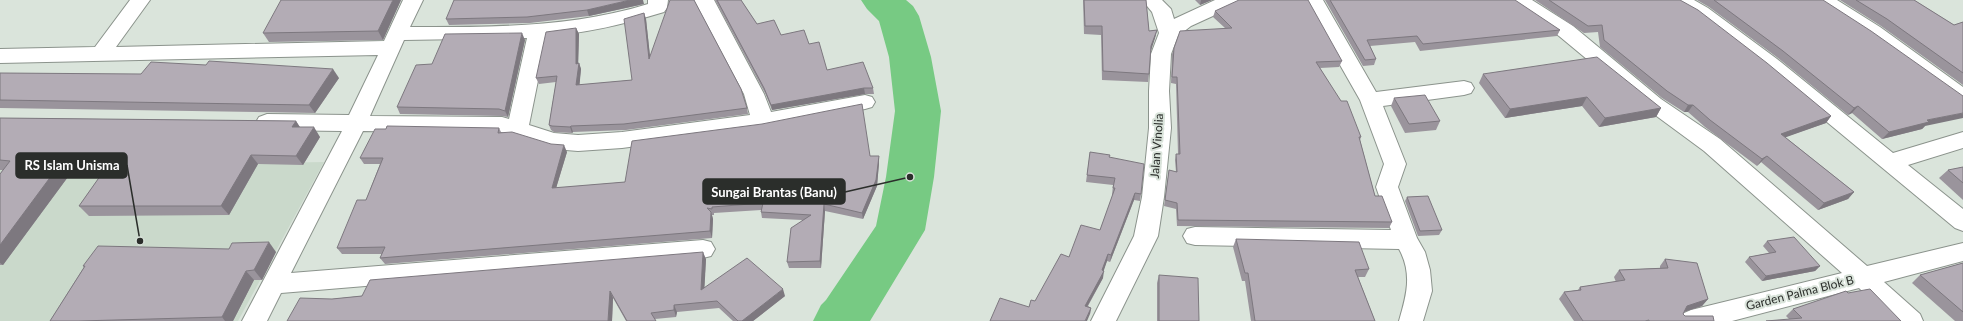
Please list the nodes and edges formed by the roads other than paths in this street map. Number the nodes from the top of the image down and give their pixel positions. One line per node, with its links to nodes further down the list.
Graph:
1 (140, 0): 14 (street)
2 (413, 0): 13 (street)
3 (658, 0): 11 (street)
4 (704, 0): 20 (street)
5 (1232, 0): 12 (street)
6 (1312, 0): 18 (street)
7 (1518, 0): 31 (street)
8 (1680, 0): 25 (street)
9 (1823, 0): 17 (street)
10 (1160, 3): 12 (street)
11 (539, 29): 13 (street); 23 (street)
12 (1169, 33): 34 (street, Jalan Vinolia)
13 (395, 41): 14 (street); 22 (street)
14 (100, 55): 15 (street)
15 (0, 56)
16 (1464, 88): 18 (street)
17 (1963, 97)
18 (1370, 100): 28 (street)
19 (865, 102): 20 (street)
20 (763, 121): 23 (street)
21 (245, 122): 22 (street)
22 (356, 124): 23 (street); 32 (street)
23 (517, 130)
24 (1963, 140): 25 (street)
25 (1889, 162): 26 (street)
26 (1963, 222)
27 (1194, 236): 28 (street)
28 (1406, 240): 35 (street)
29 (703, 249): 32 (street)
30 (1963, 252): 31 (street, Garden Palma Blok B)
31 (1863, 277): 36 (street, Garden Palma Blok B); 37 (street)
32 (273, 284): 33 (street)
33 (254, 321)
34 (1104, 321)
35 (1411, 321)
36 (1691, 321)
37 (1911, 321)

